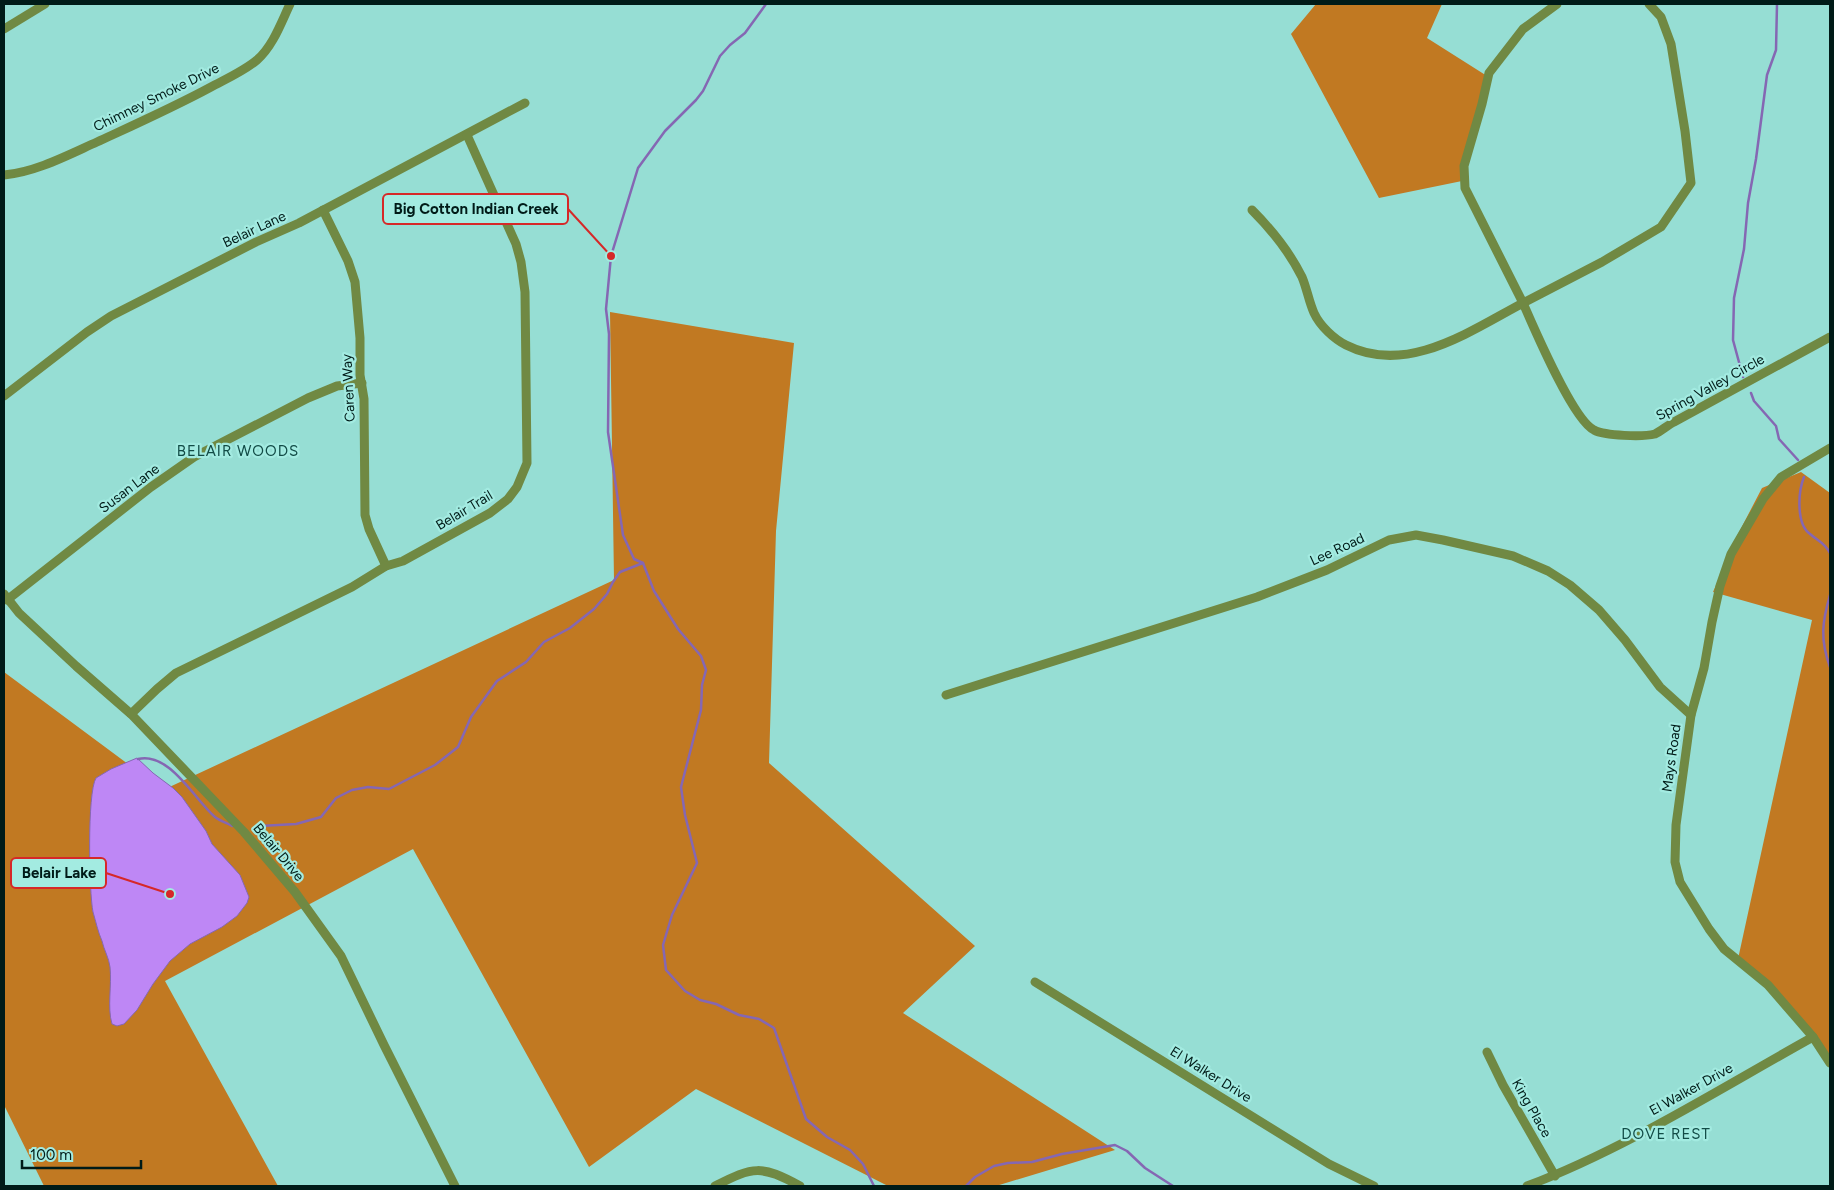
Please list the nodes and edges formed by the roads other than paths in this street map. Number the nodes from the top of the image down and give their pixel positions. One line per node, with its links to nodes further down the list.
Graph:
1 (45, 4): 5 (street)
2 (290, 4): 8 (street, Chimney Smoke Drive)
3 (1557, 4): 11 (street, Spring Valley Circle)
4 (1649, 4): 11 (street)
5 (4, 29)
6 (525, 103): 7 (street, Belair Lane)
7 (467, 135): 9 (street, Belair Lane); 16 (street, Belair Trail)
8 (4, 175)
9 (323, 210): 13 (street, Caren Way); 14 (street, Belair Lane)
10 (1252, 210): 11 (street)
11 (1523, 303): 12 (street, Spring Valley Circle)
12 (1830, 337)
13 (362, 383): 16 (street, Caren Way); 17 (street, Susan Lane)
14 (4, 396)
15 (1830, 448): 20 (street, Mays Road)
16 (386, 566): 19 (street, Belair Trail)
17 (5, 597): 19 (street, Belair Drive)
18 (946, 695): 20 (street, Lee Road)
19 (131, 714): 26 (street, Belair Drive)
20 (1691, 715): 22 (street, Mays Road)
21 (1035, 982): 29 (street, El Walker Drive)
22 (1813, 1037): 24 (street, Mays Road); 25 (street, El Walker Drive)
23 (1487, 1052): 25 (street, King Place)
24 (1830, 1063)
25 (1555, 1176): 30 (street, El Walker Drive)
26 (455, 1186)
27 (715, 1186): 28 (street)
28 (800, 1186)
29 (1374, 1186)
30 (1526, 1186)

